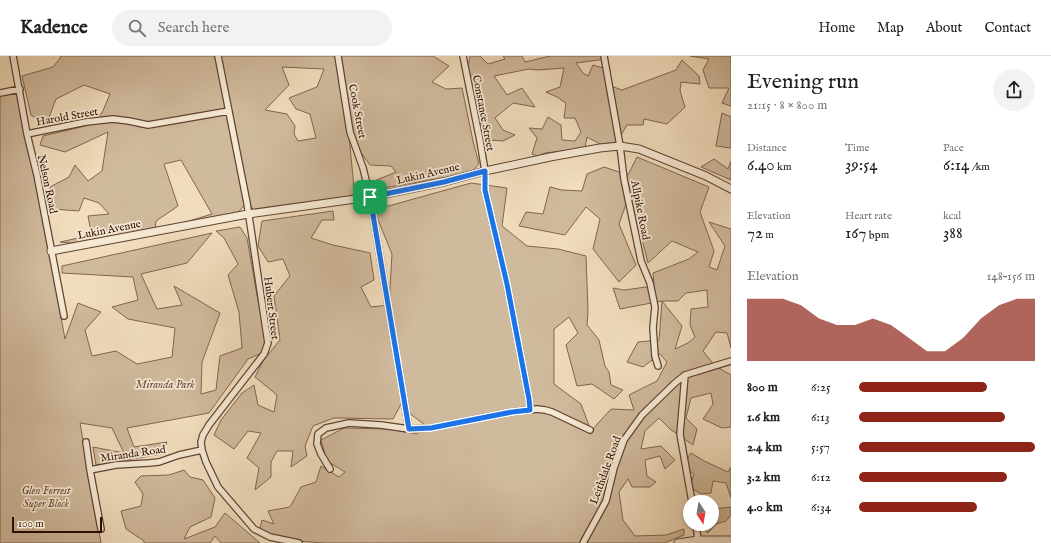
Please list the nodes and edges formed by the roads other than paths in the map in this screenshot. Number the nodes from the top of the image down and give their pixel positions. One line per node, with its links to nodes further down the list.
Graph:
1 (13, 56): 6 (street, Nelson Road)
2 (218, 56): 8 (street, Hubert Street)
3 (338, 56): 13 (street, Cook Street)
4 (463, 56): 11 (street, Constance Street)
5 (604, 56): 10 (street, Allpike Road)
6 (20, 89): 7 (street); 9 (street, Nelson Road)
7 (0, 93)
8 (229, 111): 9 (street, Harold Street); 14 (street, Hubert Street)
9 (27, 134): 15 (street, Nelson Road)
10 (620, 146): 11 (street, Lukin Avenue); 12 (street, Lukin Avenue); 18 (street, Allpike Road)
11 (485, 171): 13 (street, Lukin Avenue); 20 (street, Constance Street)
12 (731, 189)
13 (370, 197): 14 (street, Lukin Avenue); 21 (street, Cook Street)
14 (248, 214): 15 (street, Lukin Avenue); 24 (street, Hubert Street)
15 (52, 251): 16 (street, Nelson Road)
16 (64, 316)
17 (731, 361): 19 (street, Leithdale Road)
18 (658, 366)
19 (685, 375): 27 (street); 33 (street, Leithdale Road)
20 (530, 410): 21 (street); 22 (street)
21 (409, 429): 25 (street)
22 (590, 430)
23 (86, 442): 26 (street)
24 (202, 450): 26 (street, Miranda Road); 32 (street)
25 (330, 469)
26 (90, 470): 28 (street)
27 (691, 495)
28 (101, 529)
29 (697, 531): 30 (street)
30 (698, 540): 31 (street); 34 (street)
31 (731, 540)
32 (298, 543)
33 (583, 543)
34 (678, 543)

